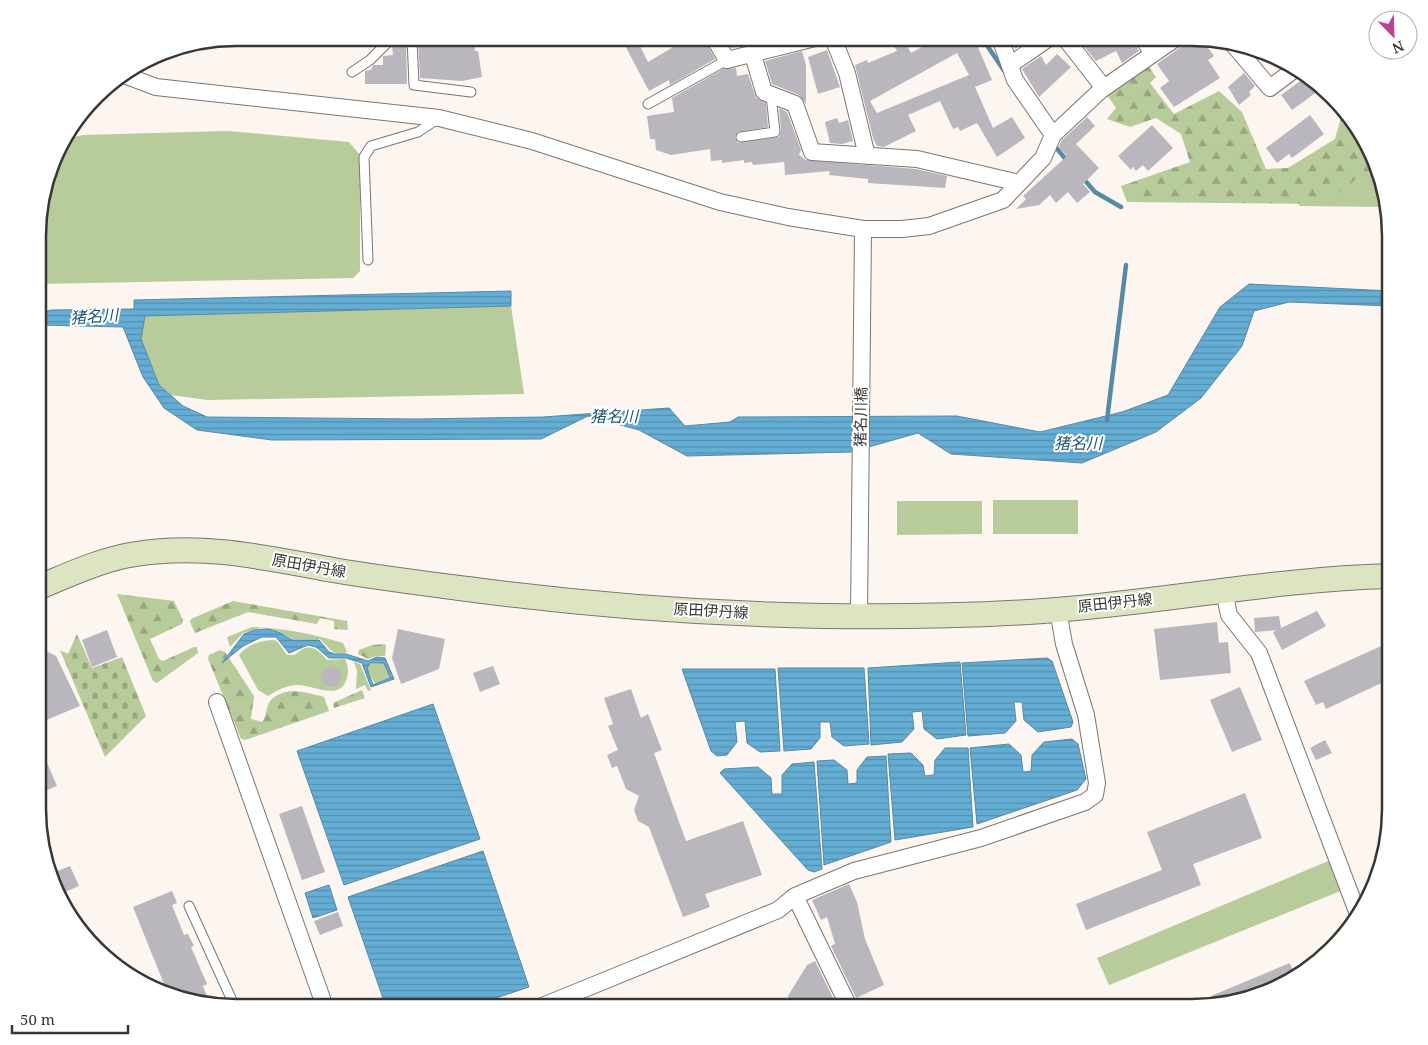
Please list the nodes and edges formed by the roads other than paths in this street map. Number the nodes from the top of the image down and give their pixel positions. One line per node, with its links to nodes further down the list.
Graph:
1 (384, 46): 16 (lane)
2 (412, 46): 20 (lane)
3 (718, 46): 14 (street)
4 (786, 46): 13 (street)
5 (836, 46): 26 (street)
6 (1003, 46): 15 (street)
7 (1037, 46): 15 (street)
8 (1071, 46): 19 (street)
9 (1148, 46): 12 (street)
10 (1164, 46): 12 (street)
11 (1239, 53): 17 (street)
12 (1153, 54): 19 (street)
13 (754, 55): 14 (street); 21 (street)
14 (726, 60): 22 (lane)
15 (1010, 65): 24 (street)
16 (352, 72)
17 (1289, 74)
18 (131, 78): 23 (street)
19 (1104, 88): 24 (street)
20 (471, 92)
21 (771, 94): 25 (lane); 26 (street)
22 (648, 104)
23 (439, 118): 28 (street); 29 (lane)
24 (1053, 136): 27 (street)
25 (741, 137)
26 (867, 156): 27 (street)
27 (1019, 183): 28 (street)
28 (863, 228): 34 (street, 猪名川橋)
29 (368, 260)
30 (1382, 576): 32 (street, 原田伊丹線)
31 (46, 584): 34 (street, 原田伊丹線)
32 (1224, 591): 33 (street, 原田伊丹線); 38 (street)
33 (1058, 610): 34 (street, 原田伊丹線); 36 (street)
34 (859, 616)
35 (217, 702): 42 (street)
36 (795, 896): 43 (street); 44 (street)
37 (189, 906): 39 (lane)
38 (1355, 906)
39 (209, 950): 40 (lane); 41 (lane)
40 (200, 954)
41 (231, 999)
42 (322, 999)
43 (560, 999)
44 (844, 999)

